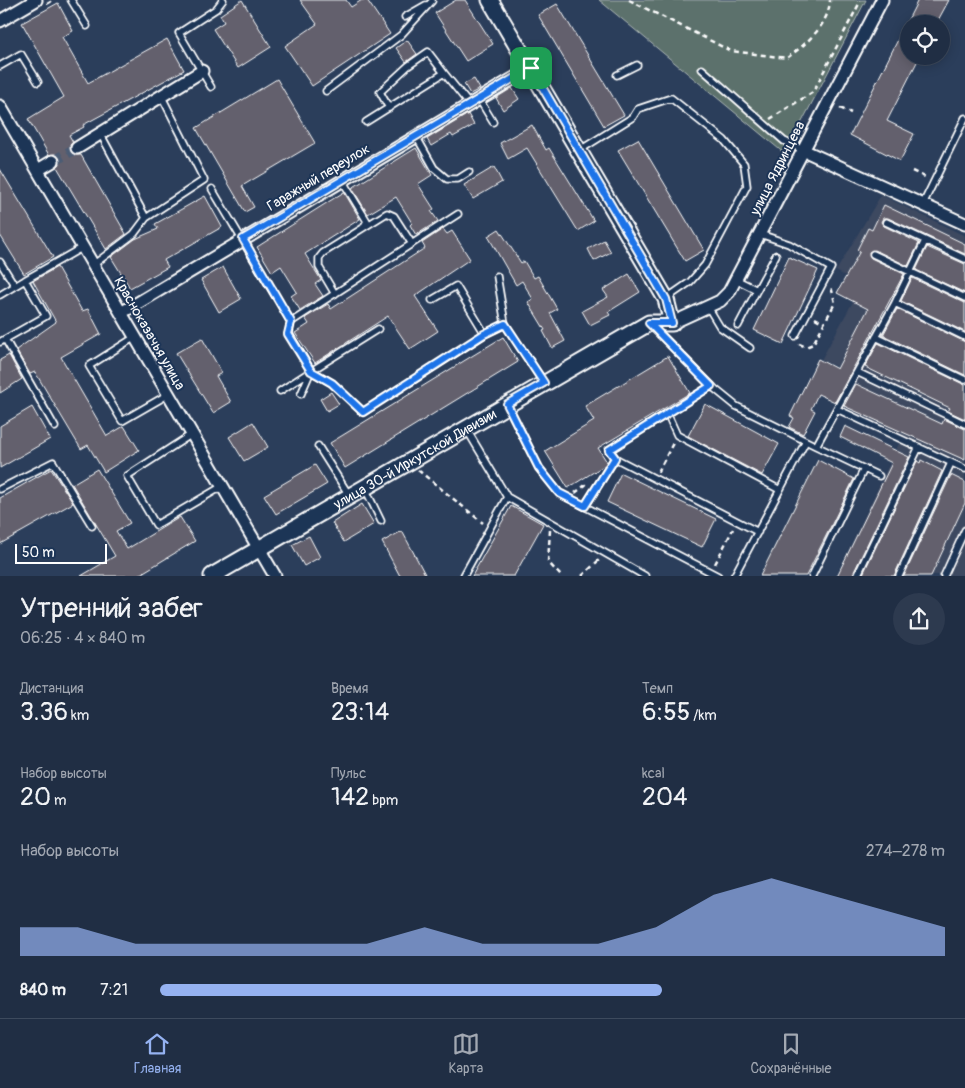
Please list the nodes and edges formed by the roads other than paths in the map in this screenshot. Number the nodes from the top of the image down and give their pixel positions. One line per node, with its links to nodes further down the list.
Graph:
1 (36, 0): 8 (street)
2 (72, 0): 9 (lane)
3 (223, 0): 14 (lane)
4 (433, 0): 7 (lane); 19 (lane)
5 (490, 0): 12 (street)
6 (882, 0): 31 (street, улица Ядринцева)
7 (405, 17)
8 (0, 22)
9 (87, 26)
10 (637, 65): 16 (lane)
11 (0, 66): 17 (lane)
12 (531, 68): 21 (street, Гаражный переулок); 30 (street)
13 (702, 69): 31 (lane)
14 (202, 71): 18 (lane); 20 (street)
15 (444, 72): 21 (lane); 23 (lane); 23 (lane)
16 (617, 75)
17 (38, 82)
18 (211, 87)
19 (326, 92)
20 (162, 95): 27 (street); 39 (lane)
21 (474, 102): 26 (lane); 28 (street, Гаражный переулок)
22 (0, 106): 33 (street, Красноказачья улица)
23 (388, 108): 25 (lane)
24 (965, 118): 37 (lane)
25 (366, 122)
26 (493, 122)
27 (100, 133): 29 (street); 39 (lane)
28 (416, 136): 34 (lane); 35 (street, Гаражный переулок)
29 (77, 148)
30 (579, 150): 62 (street); 62 (lane)
31 (803, 150): 37 (street); 43 (street, улица Ядринцева)
32 (53, 161): 33 (street)
33 (38, 170): 47 (street, Красноказачья улица)
34 (469, 172)
35 (342, 180): 42 (lane); 44 (street, Гаражный переулок)
36 (212, 189): 44 (lane)
37 (923, 204): 41 (street)
38 (458, 214): 46 (lane)
39 (146, 218): 52 (lane)
40 (886, 222): 45 (lane)
41 (965, 224)
42 (362, 229): 46 (lane); 59 (lane)
43 (760, 234): 56 (street, улица Ядринцева); 74 (lane)
44 (243, 239): 66 (street, Гаражный переулок); 67 (lane)
45 (925, 241): 50 (lane); 53 (lane)
46 (412, 244): 59 (lane)
47 (83, 247): 52 (street, Красноказачья улица); 55 (lane)
48 (873, 254): 53 (lane)
49 (776, 255): 58 (lane)
50 (965, 259)
51 (0, 262): 57 (lane)
52 (93, 265): 66 (street, Красноказачья улица)
53 (910, 272): 61 (lane); 64 (lane)
54 (497, 276): 70 (lane)
55 (24, 280): 57 (lane); 78 (lane)
56 (737, 280): 58 (lane); 65 (street, улица Ядринцева)
57 (15, 286): 60 (lane)
58 (757, 290): 71 (lane)
59 (335, 294): 67 (lane)
60 (0, 295)
61 (965, 298)
62 (666, 299): 69 (street)
63 (432, 300): 73 (lane)
64 (894, 303): 76 (lane); 77 (lane)
65 (708, 307): 69 (street, улица Ядринцева); 79 (lane)
66 (121, 313): 75 (street, Красноказачья улица)
67 (291, 322): 80 (lane)
68 (649, 323): 69 (street, улица 30-й Иркутской Дивизии); 83 (street, улица 30-й Иркутской Дивизии); 84 (lane)
69 (672, 323)
70 (505, 324): 73 (lane); 83 (lane)
71 (738, 326)
72 (378, 329): 80 (lane)
73 (484, 334): 80 (lane)
74 (795, 336)
75 (135, 337): 86 (street, Красноказачья улица); 86 (lane)
76 (876, 337): 81 (lane); 82 (lane)
77 (965, 337)
78 (3, 341): 92 (lane)
79 (750, 348)
80 (311, 371): 85 (lane); 87 (lane)
81 (857, 372): 89 (lane); 91 (lane)
82 (965, 380)
83 (544, 383): 88 (street, улица 30-й Иркутской Дивизии)
84 (711, 386): 90 (lane); 95 (lane)
85 (280, 391)
86 (168, 394): 94 (street, Красноказачья улица)
87 (301, 394)
88 (507, 404): 93 (street, улица 30-й Иркутской Дивизии); 110 (lane)
89 (837, 409): 97 (lane); 98 (lane)
90 (667, 414): 99 (lane); 107 (lane)
91 (965, 424)
92 (55, 427)
93 (466, 428): 105 (street, улица 30-й Иркутской Дивизии); 109 (lane)
94 (192, 434): 104 (street, Красноказачья улица); 104 (lane)
95 (806, 441): 97 (lane); 107 (lane)
96 (318, 446): 108 (lane)
97 (816, 446): 101 (lane)
98 (919, 447): 100 (lane); 123 (lane)
99 (615, 458): 110 (lane); 114 (lane)
100 (951, 463): 102 (lane); 124 (lane)
101 (864, 469): 103 (lane); 122 (lane)
102 (965, 469)
103 (879, 476)
104 (223, 486): 115 (street, Красноказачья улица)
105 (364, 486): 108 (street, улица 30-й Иркутской Дивизии); 111 (lane)
106 (0, 488): 112 (lane)
107 (780, 490): 114 (lane)
108 (349, 495): 115 (street, улица 30-й Иркутской Дивизии)
109 (507, 497): 117 (lane); 119 (lane)
110 (585, 506): 120 (lane)
111 (381, 521)
112 (92, 526)
113 (965, 530): 125 (lane)
114 (758, 532): 121 (lane)
115 (258, 547): 116 (street, улица 30-й Иркутской Дивизии); 118 (street, Красноказачья улица)
116 (214, 575)
117 (464, 575)
118 (275, 576)
119 (645, 576)
120 (718, 576)
121 (734, 576)
122 (812, 576)
123 (858, 576)
124 (899, 576)
125 (944, 576)

